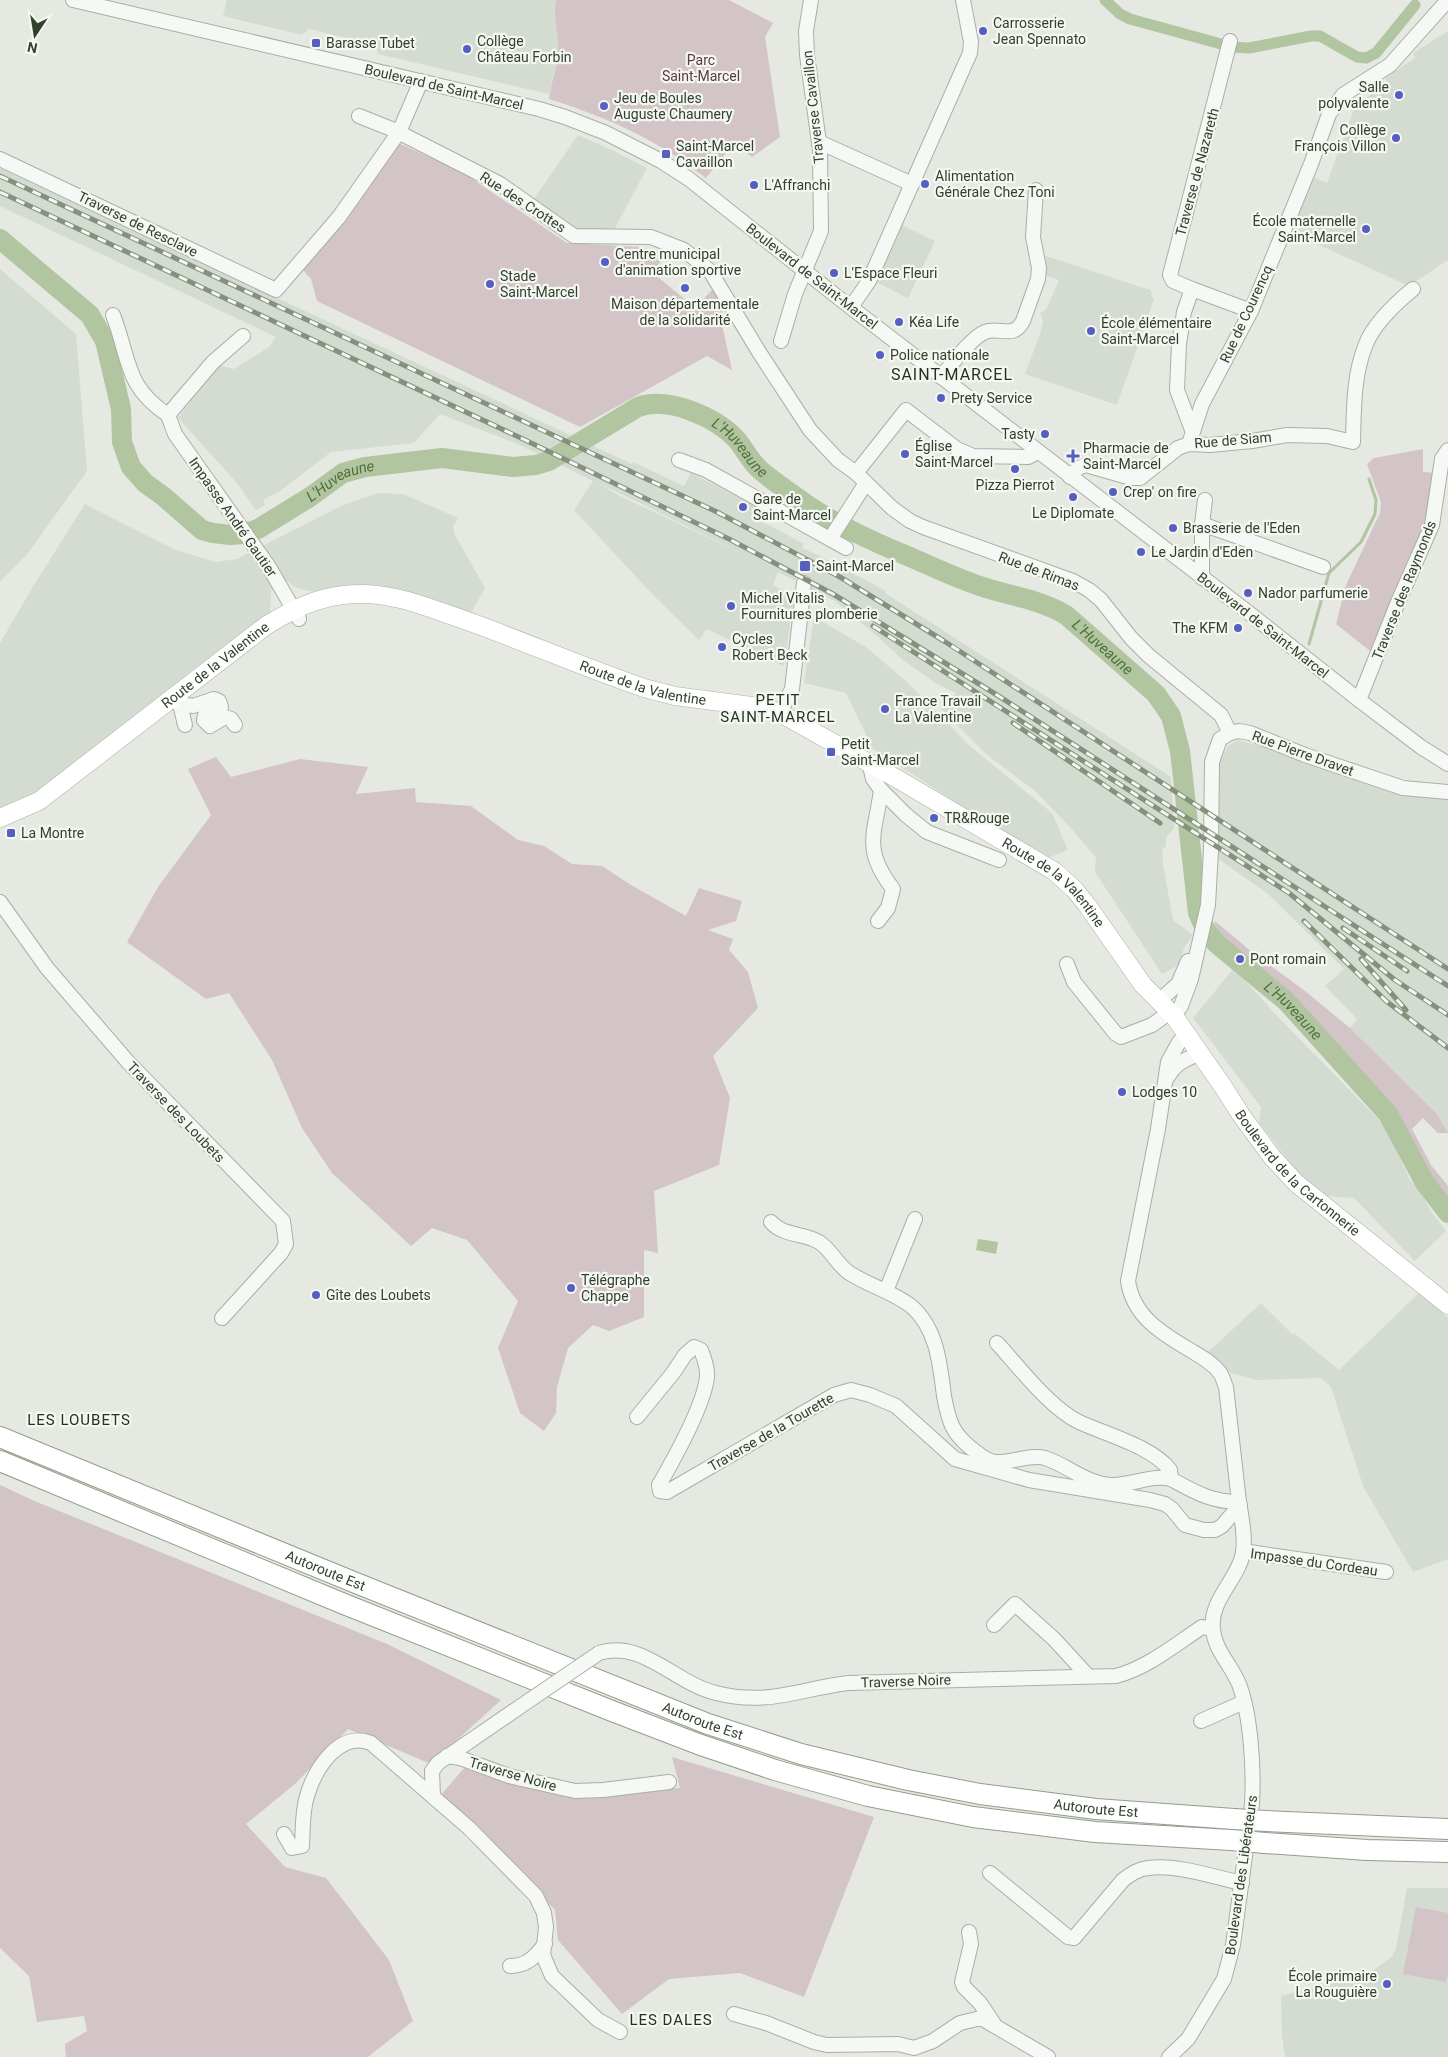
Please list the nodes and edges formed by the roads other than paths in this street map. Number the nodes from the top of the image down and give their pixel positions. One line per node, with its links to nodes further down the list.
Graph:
1 (73, 0): 6 (street, Boulevard de Saint-Marcel)
2 (811, 0): 9 (street, Traverse Cavaillon)
3 (963, 0): 11 (street)
4 (1448, 0): 17 (street, Rue de Courencq)
5 (1229, 46): 15 (street, Traverse de Nazareth)
6 (421, 81): 8 (street); 13 (street, Boulevard de Saint-Marcel)
7 (359, 116): 8 (street, Rue des Crottes)
8 (399, 132): 10 (street, Traverse de Resclave); 28 (street, Rue des Crottes)
9 (820, 146): 11 (street); 13 (street, Traverse Cavaillon)
10 (0, 159)
11 (912, 184): 16 (street)
12 (1036, 190): 21 (street)
13 (804, 271): 16 (street, Boulevard de Saint-Marcel); 20 (street, Traverse Cavaillon)
14 (1413, 288): 23 (street, Rue de Siam)
15 (1192, 289): 17 (street); 23 (street)
16 (851, 307): 21 (street, Boulevard de Saint-Marcel)
17 (1250, 311): 23 (street, Rue de Courencq)
18 (113, 315): 22 (street)
19 (243, 336): 22 (street)
20 (781, 341)
21 (941, 377): 25 (street, Boulevard de Saint-Marcel)
22 (168, 415): 36 (street, Impasse André Gautier)
23 (1191, 437): 27 (street, Rue de Siam)
24 (1448, 450): 39 (street, Traverse des Raymonds)
25 (1038, 452): 27 (street, Boulevard de Saint-Marcel); 28 (street)
26 (679, 460): 31 (street)
27 (1070, 477): 34 (street, Boulevard de Saint-Marcel)
28 (861, 478): 31 (street); 44 (street, Rue de Rimas)
29 (1205, 500): 30 (street)
30 (1202, 524): 33 (street); 34 (street)
31 (832, 537): 32 (street)
32 (846, 548)
33 (1323, 567)
34 (1202, 578): 39 (street, Boulevard de Saint-Marcel)
35 (804, 583): 41 (street)
36 (296, 614): 37 (main road, Route de la Valentine); 41 (main road, Route de la Valentine)
37 (216, 671): 38 (main road, Route de la Valentine); 40 (main road, Route de la Valentine)
38 (192, 682): 40 (main road); 49 (main road, Route de la Valentine)
39 (1359, 700): 46 (street, Boulevard de Saint-Marcel)
40 (180, 704): 42 (street); 43 (street); 50 (main road, Route de la Valentine)
41 (780, 713): 45 (main road, Route de la Valentine)
42 (185, 725)
43 (235, 725)
44 (1230, 733): 48 (street, Rue Pierre Dravet); 54 (street)
45 (868, 762): 47 (street); 56 (main road, Route de la Valentine)
46 (1448, 764)
47 (881, 790): 51 (street); 53 (street)
48 (1448, 792)
49 (0, 818)
50 (0, 829)
51 (999, 860)
52 (0, 902): 64 (street, Traverse des Loubets)
53 (878, 921)
54 (1199, 943): 56 (street); 56 (street)
55 (1067, 964): 56 (street)
56 (1167, 1010): 57 (main road, Boulevard de la Cartonnerie)
57 (1188, 1035): 58 (main road, Boulevard de la Cartonnerie); 59 (street)
58 (1200, 1053): 59 (street); 63 (main road, Boulevard de la Cartonnerie)
59 (1167, 1078): 70 (street)
60 (915, 1219): 62 (street)
61 (771, 1222): 62 (street)
62 (886, 1292): 69 (street)
63 (1448, 1304)
64 (222, 1318)
65 (997, 1343): 69 (street)
66 (637, 1417): 70 (street, Traverse de la Tourette)
67 (0, 1437): 81 (highway, Autoroute Est, bridge)
68 (0, 1461): 83 (highway, Autoroute Est, bridge)
69 (1171, 1479): 70 (street)
70 (1239, 1504): 71 (street)
71 (1243, 1551): 72 (street, Impasse du Cordeau); 74 (street)
72 (1386, 1572)
73 (994, 1625): 75 (street)
74 (1212, 1629): 75 (street, Traverse Noire); 76 (street, Boulevard des Libérateurs)
75 (1087, 1676): 78 (street, Traverse Noire, bridge)
76 (1244, 1702): 77 (street); 85 (street, Boulevard des Libérateurs)
77 (1201, 1721)
78 (447, 1756): 79 (street, Traverse Noire); 80 (street)
79 (669, 1782)
80 (433, 1797): 82 (street); 87 (street)
81 (1448, 1829)
82 (284, 1834)
83 (1448, 1852)
84 (990, 1873): 85 (street)
85 (1242, 1883): 93 (street, Boulevard des Libérateurs)
86 (969, 1932): 90 (street)
87 (545, 1944): 88 (street); 91 (street)
88 (510, 1966)
89 (734, 2014): 90 (street)
90 (995, 2027): 92 (street)
91 (620, 2032)
92 (1048, 2057)
93 (1169, 2057)

